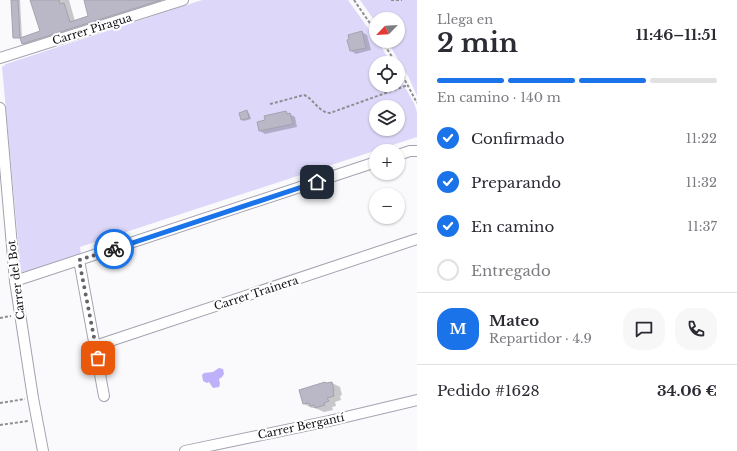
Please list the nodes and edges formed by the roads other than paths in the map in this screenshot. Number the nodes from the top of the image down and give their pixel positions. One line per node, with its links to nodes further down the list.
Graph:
1 (183, 0): 2 (street, Carrer Piragua)
2 (0, 58)
3 (0, 108): 4 (street, Carrer del Bot)
4 (0, 120): 10 (street, Carrer del Bot)
5 (417, 151): 6 (street)
6 (405, 153)
7 (369, 164): 9 (street)
8 (417, 239): 11 (street, Carrer Trainera)
9 (79, 260): 10 (street); 11 (street)
10 (15, 281): 14 (street, Carrer del Bot)
11 (95, 346): 12 (street)
12 (104, 396)
13 (417, 400): 15 (street, Carrer Bergantí)
14 (43, 451)
15 (185, 451)

